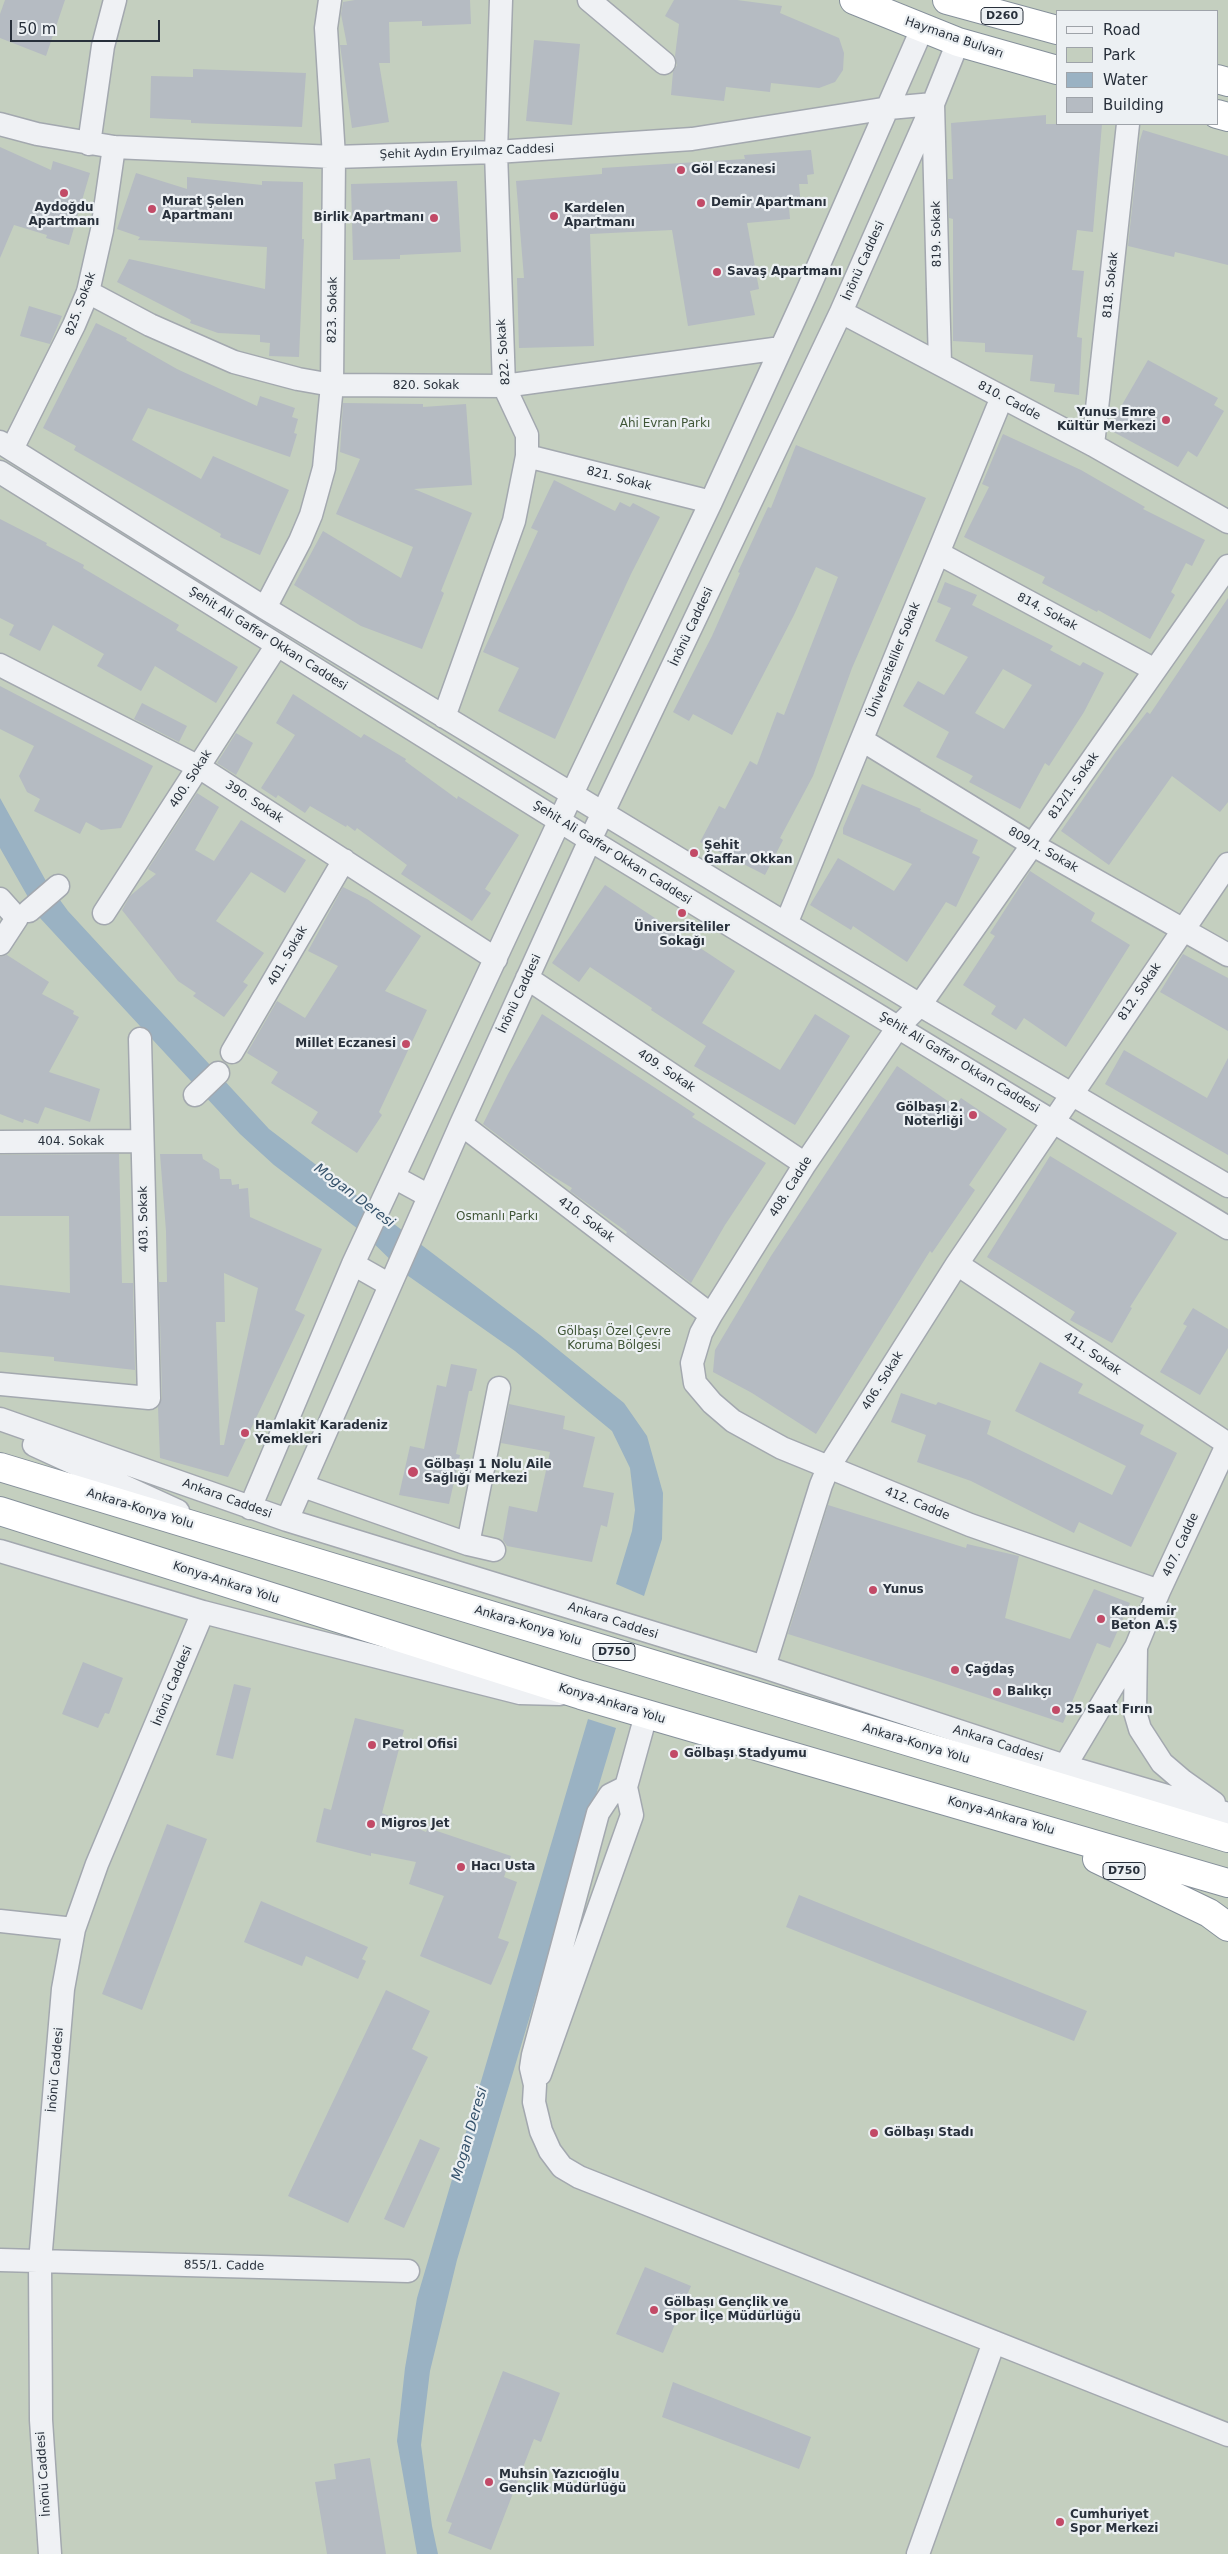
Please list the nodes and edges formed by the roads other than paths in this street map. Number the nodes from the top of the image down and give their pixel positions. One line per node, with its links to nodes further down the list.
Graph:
1 (114, 0): 16 (street)
2 (330, 0): 19 (street, 823. Sokak)
3 (501, 0): 18 (street, 822. Sokak)
4 (589, 0): 10 (street)
5 (854, 0): 7 (highway, Haymana Bulvarı)
6 (947, 0): 8 (highway, D260)
7 (922, 29): 9 (highway, Haymana Bulvarı); 13 (street)
8 (1056, 30)
9 (958, 42): 11 (highway, Haymana Bulvarı); 12 (street, İnönü Caddesi)
10 (664, 63)
11 (1056, 70)
12 (933, 104): 13 (street, Şehit Aydın Eryılmaz Caddesi); 21 (street, İnönü Caddesi); 23 (street, 819. Sokak)
13 (889, 108): 18 (street, Şehit Aydın Eryılmaz Caddesi); 22 (street)
14 (0, 124): 16 (street, Şehit Aydın Eryılmaz Caddesi)
15 (1128, 125): 27 (street, 818. Sokak)
16 (89, 144): 17 (street, Şehit Aydın Eryılmaz Caddesi)
17 (114, 147): 19 (street, Şehit Aydın Eryılmaz Caddesi); 20 (street, 825. Sokak)
18 (496, 152): 19 (street, Şehit Aydın Eryılmaz Caddesi); 25 (street, 822. Sokak)
19 (334, 157): 24 (street, 823. Sokak)
20 (88, 292): 24 (street, 820. Sokak); 28 (street, 825. Sokak)
21 (841, 312): 23 (street, 810. Cadde); 43 (street, İnönü Caddesi)
22 (781, 348): 25 (street, 820. Sokak); 31 (street)
23 (940, 364): 26 (street, 810. Cadde)
24 (332, 385): 25 (street, 820. Sokak); 35 (street, 823. Sokak)
25 (504, 386): 29 (street, 822. Sokak)
26 (1002, 397): 27 (street, 810. Cadde); 33 (street, Üniversiteliler Sokak)
27 (1093, 445): 32 (street, 810. Cadde)
28 (6, 446): 35 (street, Şehit Ali Gaffar Okkan Caddesi)
29 (527, 456): 31 (street, 821. Sokak); 39 (street, 822. Sokak)
30 (0, 472): 36 (street, Şehit Ali Gaffar Okkan Caddesi)
31 (711, 502): 42 (street)
32 (1228, 522)
33 (938, 553): 38 (street, 814. Sokak); 40 (street, Üniversiteliler Sokak)
34 (1228, 566): 38 (street, 812/1. Sokak)
35 (265, 608): 39 (street, Şehit Ali Gaffar Okkan Caddesi)
36 (277, 645): 41 (street, 400. Sokak); 44 (street, Şehit Ali Gaffar Okkan Caddesi)
37 (0, 665): 41 (street, 390. Sokak)
38 (1155, 670): 46 (street, 812/1. Sokak)
39 (444, 716): 42 (street, Şehit Ali Gaffar Okkan Caddesi)
40 (862, 740): 46 (street, 809/1. Sokak); 53 (street, Üniversiteliler Sokak)
41 (199, 767): 47 (street, 390. Sokak); 52 (street, 400. Sokak)
42 (572, 793): 43 (street, Şehit Ali Gaffar Okkan Caddesi); 44 (street)
43 (604, 812): 45 (street, İnönü Caddesi); 53 (street, Şehit Ali Gaffar Okkan Caddesi)
44 (559, 821): 45 (street, Şehit Ali Gaffar Okkan Caddesi); 57 (street)
45 (590, 840): 58 (street, İnönü Caddesi); 60 (street, Şehit Ali Gaffar Okkan Caddesi)
46 (1033, 844): 54 (street, 809/1. Sokak); 59 (street, 812/1. Sokak)
47 (344, 860): 57 (street, 390. Sokak); 62 (street, 401. Sokak)
48 (1228, 864): 54 (street, 812. Sokak)
49 (58, 886): 51 (street)
50 (0, 899): 55 (street)
51 (30, 911)
52 (104, 913)
53 (786, 924): 59 (street, Şehit Ali Gaffar Okkan Caddesi)
54 (1182, 929): 56 (street, 809/1. Sokak); 65 (street, 812. Sokak)
55 (0, 944)
56 (1228, 955)
57 (496, 959): 71 (street)
58 (527, 978): 67 (street, İnönü Caddesi); 70 (street, 409. Sokak)
59 (920, 1006): 60 (street, 408. Cadde); 65 (street, Şehit Ali Gaffar Okkan Caddesi)
60 (898, 1027): 66 (street, Şehit Ali Gaffar Okkan Caddesi); 70 (street, 408. Cadde)
61 (140, 1039): 68 (street, 403. Sokak)
62 (232, 1052)
63 (218, 1073): 64 (street)
64 (195, 1095)
65 (1071, 1095): 66 (street, 812. Sokak); 72 (street, Şehit Ali Gaffar Okkan Caddesi)
66 (1054, 1120): 74 (street, Şehit Ali Gaffar Okkan Caddesi); 76 (street, 406. Sokak)
67 (461, 1124): 73 (street, İnönü Caddesi); 78 (street, 410. Sokak)
68 (142, 1141): 69 (street, 404. Sokak); 80 (street, 403. Sokak)
69 (0, 1142)
70 (805, 1164): 78 (street, 408. Cadde)
71 (391, 1182): 73 (street); 75 (street)
72 (1228, 1186)
73 (426, 1204): 77 (street, İnönü Caddesi)
74 (1228, 1228)
75 (354, 1264): 77 (street); 88 (street)
76 (957, 1264): 84 (street, 411. Sokak); 86 (street, 406. Sokak)
77 (390, 1285): 87 (street, İnönü Caddesi)
78 (711, 1315): 79 (street, 408. Cadde)
79 (695, 1383): 86 (street, 412. Cadde)
80 (0, 1384)
81 (499, 1388): 92 (street)
82 (0, 1419): 88 (street, Ankara Caddesi)
83 (0, 1429): 91 (street)
84 (1228, 1444): 95 (street, 407. Cadde)
85 (0, 1467): 91 (highway, Ankara-Konya Yolu / D750)
86 (828, 1468): 95 (street, 412. Cadde); 98 (street, 406. Sokak)
87 (303, 1486): 90 (street, İnönü Caddesi); 92 (street)
88 (250, 1508): 90 (street, Ankara Caddesi)
89 (0, 1511): 99 (highway, Konya-Ankara Yolu / D750)
90 (287, 1520): 98 (street, Ankara Caddesi)
91 (240, 1539): 105 (highway, Ankara-Konya Yolu / D750)
92 (468, 1544): 93 (street)
93 (494, 1550)
94 (0, 1551): 96 (street)
95 (1159, 1591): 97 (street, 407. Cadde)
96 (203, 1612): 99 (street); 109 (street, İnönü Caddesi)
97 (1136, 1647): 101 (street); 103 (street)
98 (764, 1667): 101 (street, Ankara Caddesi)
99 (581, 1695): 100 (highway, Konya-Ankara Yolu / D750)
100 (646, 1715): 102 (street); 104 (highway, Konya-Ankara Yolu / D750)
101 (1065, 1766): 103 (street, Ankara Caddesi)
102 (626, 1787): 110 (street); 110 (street)
103 (1228, 1813)
104 (1017, 1821): 106 (highway, Konya-Ankara Yolu / D750); 108 (highway, D750)
105 (1228, 1838)
106 (1228, 1883)
107 (0, 1921): 109 (street)
108 (1228, 1927)
109 (74, 1928): 112 (street, İnönü Caddesi)
110 (535, 2086): 114 (street)
111 (0, 2260): 112 (street, 855/1. Cadde)
112 (40, 2262): 113 (street, 855/1. Cadde); 116 (street, İnönü Caddesi)
113 (408, 2271)
114 (994, 2342): 115 (street); 117 (street)
115 (1228, 2435)
116 (50, 2554)
117 (918, 2554)

